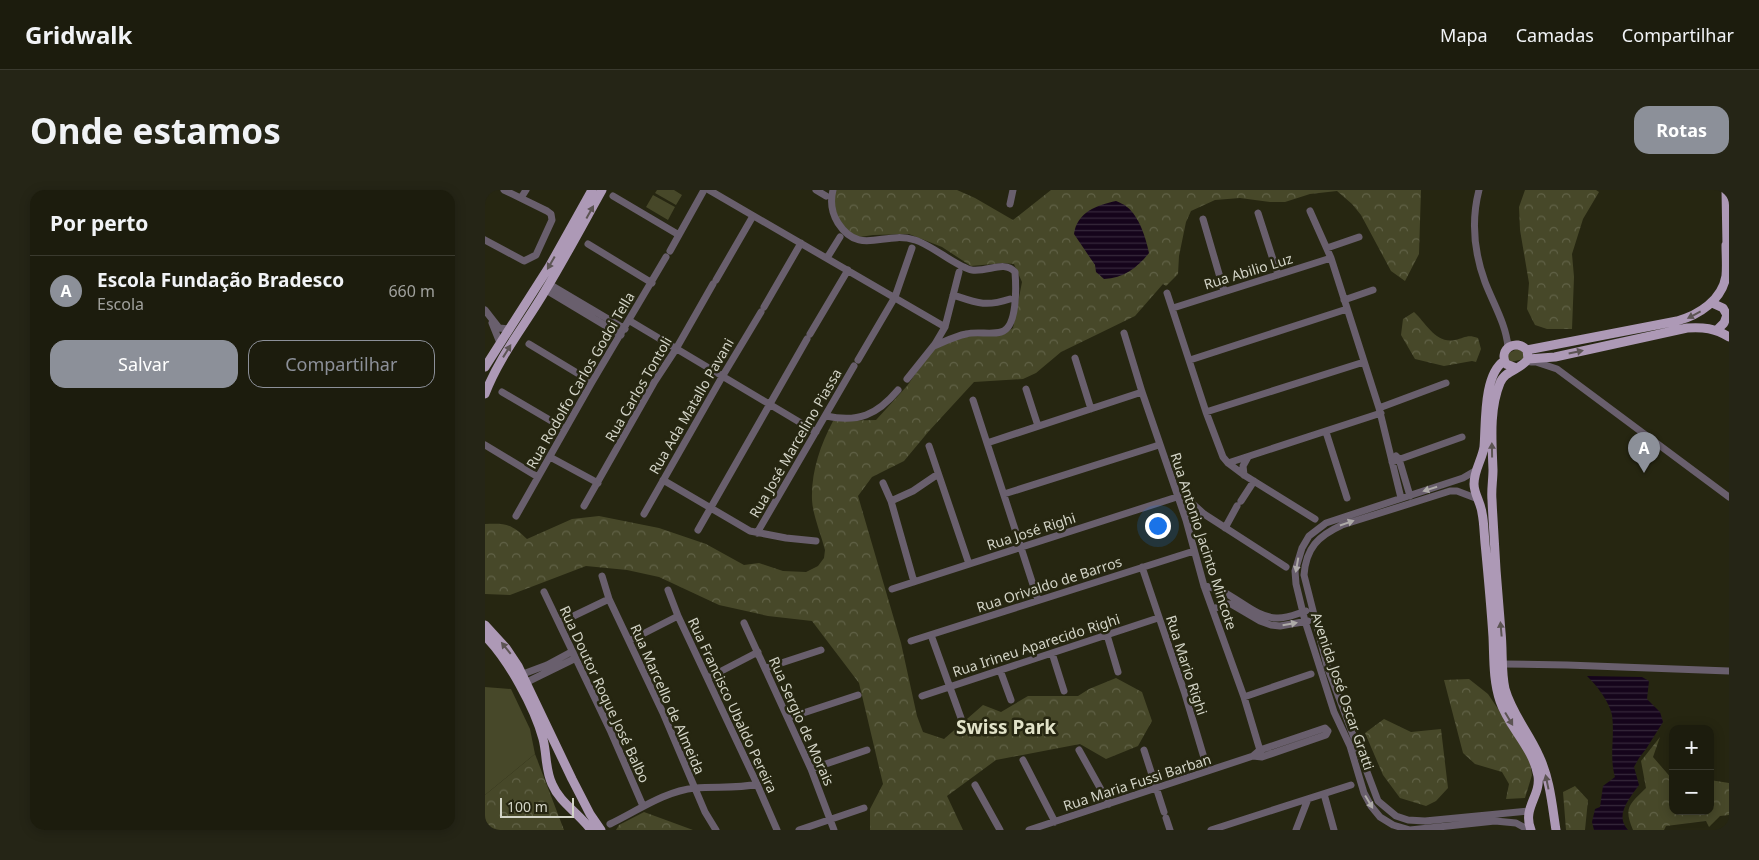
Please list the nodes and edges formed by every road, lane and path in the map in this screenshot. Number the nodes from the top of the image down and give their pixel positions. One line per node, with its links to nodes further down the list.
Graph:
1 (504, 190): 14 (street)
2 (526, 190): 14 (street)
3 (592, 190): 50 (main road, one-way to 50)
4 (602, 190): 36 (main road, one-way to 4)
5 (704, 190): 20 (street, Rua Rodolfo Carlos Godoi Tella)
6 (709, 190): 18 (street)
7 (816, 190): 13 (street)
8 (833, 190): 59 (street)
9 (1013, 190): 15 (street)
10 (1726, 190): 25 (main road)
11 (1477, 191): 54 (street)
12 (613, 196): 20 (street)
13 (826, 196)
14 (521, 198): 23 (street)
15 (1010, 204)
16 (1310, 211): 28 (street)
17 (1258, 213): 34 (street)
18 (753, 216): 24 (street); 61 (street, Rua Carlos Tontoli)
19 (1203, 219): 38 (street)
20 (679, 235): 35 (street, Rua Rodolfo Carlos Godoi Tella)
21 (840, 237): 30 (street)
22 (1359, 237): 28 (street)
23 (485, 240)
24 (801, 243): 30 (street); 70 (street, Rua Ada Matallo Pavani)
25 (1727, 243): 29 (main road); 44 (main road)
26 (588, 244): 35 (street)
27 (912, 248): 41 (street, Rua José Marcelino Piassa)
28 (1327, 248): 31 (street)
29 (1729, 257)
30 (827, 258): 32 (street)
31 (1331, 258): 34 (street, Rua Abilio Luz); 43 (street)
32 (848, 270): 41 (street); 80 (street)
33 (959, 272): 40 (street)
34 (1278, 275): 38 (street, Rua Abilio Luz)
35 (652, 282): 48 (street, Rua Rodolfo Carlos Godoi Tella)
36 (547, 287): 52 (street); 78 (main road, one-way to 36)
37 (1373, 290): 43 (street)
38 (1224, 291): 45 (street, Rua Abilio Luz)
39 (1167, 292): 45 (street)
40 (953, 296): 42 (street); 49 (street)
41 (895, 297): 49 (street); 84 (street, Rua José Marcelino Piassa)
42 (1010, 299)
43 (1344, 300): 46 (street)
44 (1711, 303): 51 (main road); 65 (main road, one-way to 65)
45 (1173, 308): 64 (street)
46 (1347, 309): 64 (street); 67 (street)
47 (487, 313): 50 (street); 56 (street)
48 (630, 321): 52 (street, Rua Rodolfo Carlos Godoi Tella); 61 (street)
49 (945, 327): 59 (street)
50 (510, 329): 56 (main road)
51 (1717, 330): 55 (main road); 62 (main road, one-way to 51)
52 (623, 332): 72 (street, Rua Rodolfo Carlos Godoi Tella)
53 (1124, 333): 77 (street, Rua Antonio Jacinto Mincote)
54 (1507, 334): 58 (street); 60 (street)
55 (1729, 337)
56 (500, 343): 68 (main road)
57 (529, 344): 72 (street)
58 (1518, 344): 60 (main road); 65 (main road)
59 (934, 346): 71 (street)
60 (1508, 347): 66 (main road)
61 (676, 349): 70 (street); 105 (street, Rua Carlos Tontoli)
62 (1555, 357): 65 (main road); 69 (street)
63 (1075, 358): 81 (street)
64 (1190, 360): 83 (street)
65 (1524, 360): 66 (main road); 69 (street); 100 (main road, one-way to 65)
66 (1504, 361): 98 (main road)
67 (1364, 362): 82 (street); 83 (street)
68 (485, 368)
69 (1557, 370): 111 (street)
70 (722, 377): 80 (street); 103 (street, Rua Ada Matallo Pavani)
71 (907, 379)
72 (592, 382): 86 (street, Rua Rodolfo Carlos Godoi Tella)
73 (1446, 383): 82 (street)
74 (898, 390): 84 (street)
75 (1027, 390): 85 (street)
76 (502, 392): 86 (street)
77 (1142, 392): 81 (street); 91 (street, Rua Antonio Jacinto Mincote)
78 (485, 394)
79 (973, 400): 90 (street)
80 (770, 404): 87 (street); 118 (street)
81 (1091, 409): 85 (street)
82 (1380, 411): 88 (street); 96 (street)
83 (1206, 412): 97 (street)
84 (826, 416): 87 (street, Rua José Marcelino Piassa)
85 (1038, 426): 90 (street)
86 (565, 429): 94 (street, Rua Rodolfo Carlos Godoi Tella)
87 (816, 432): 127 (street, Rua José Marcelino Piassa)
88 (1326, 432): 95 (street); 112 (street)
89 (1462, 437): 96 (street)
90 (987, 443): 107 (street)
91 (1159, 445): 107 (street); 108 (street, Rua Antonio Jacinto Mincote)
92 (485, 446): 102 (street)
93 (929, 446): 99 (street)
94 (550, 457): 102 (street, Rua Rodolfo Carlos Godoi Tella); 105 (street)
95 (1248, 457): 97 (street); 101 (street)
96 (1395, 460): 109 (street); 113 (street)
97 (1227, 464): 101 (street)
98 (1475, 471): 100 (main road); 109 (street, Avenida José Oscar Gratti, one-way to 109); 114 (main road)
99 (938, 474): 115 (street); 131 (street)
100 (1493, 474): 110 (main road)
101 (1244, 475): 104 (street)
102 (538, 477): 122 (street, Rua Rodolfo Carlos Godoi Tella)
103 (663, 480): 118 (street); 120 (street, Rua Ada Matallo Pavani)
104 (1254, 481): 123 (street); 125 (street)
105 (598, 483): 117 (street, Rua Carlos Tontoli)
106 (883, 483): 115 (street)
107 (1004, 494): 129 (street)
108 (1177, 496): 116 (street); 119 (street, Rua Antonio Jacinto Mincote); 129 (street, Rua José Righi)
109 (1410, 496): 113 (street, Avenida José Oscar Gratti)
110 (1491, 497): 114 (main road); 161 (main road, one-way to 110)
111 (1729, 497)
112 (1347, 498)
113 (1401, 498): 144 (street, Avenida José Oscar Gratti, one-way to 144)
114 (1478, 499): 143 (street, Avenida José Oscar Gratti, one-way to 114); 194 (main road, one-way to 194)
115 (891, 501): 135 (street)
116 (1194, 505): 119 (street); 121 (street)
117 (584, 506)
118 (711, 507): 126 (street); 127 (street)
119 (1182, 509): 124 (street, Rua Antonio Jacinto Mincote)
120 (643, 514)
121 (1204, 514): 124 (street); 125 (street)
122 (515, 516)
123 (1315, 519)
124 (1186, 520): 130 (street, Rua Antonio Jacinto Mincote)
125 (1225, 528): 133 (street)
126 (698, 530)
127 (757, 533): 128 (street)
128 (816, 541)
129 (1022, 548): 131 (street, Rua José Righi); 141 (street)
130 (1194, 550): 132 (street, Rua Orivaldo de Barros); 136 (street, Rua Antonio Jacinto Mincote)
131 (969, 564): 135 (street, Rua José Righi)
132 (1142, 567): 141 (street, Rua Orivaldo de Barros); 146 (street, Rua Mario Righi)
133 (1287, 567)
134 (602, 576): 140 (street, Rua Marcello de Almeida)
135 (914, 582): 137 (street, Rua José Righi)
136 (1205, 586): 142 (street, Rua Antonio Jacinto Mincote); 144 (street)
137 (892, 589)
138 (668, 590): 145 (street, Rua Francisco Ubaldo Pereira)
139 (544, 592): 149 (street, Rua Doutor Roque José Balbo)
140 (609, 599): 149 (street); 155 (street, Rua Marcello de Almeida)
141 (1037, 600): 152 (street, Rua Orivaldo de Barros)
142 (1213, 609): 148 (street, one-way to 148); 173 (street, Rua Antonio Jacinto Mincote)
143 (1311, 610): 144 (street); 147 (street, Avenida José Oscar Gratti)
144 (1303, 612): 148 (street, Avenida José Oscar Gratti)
145 (678, 616): 155 (street); 168 (street, Rua Francisco Ubaldo Pereira)
146 (1158, 618): 153 (street, Rua Irineu Aparecido Righi); 185 (street, Rua Mario Righi)
147 (1314, 619): 148 (street); 201 (street, Avenida José Oscar Gratti)
148 (1305, 622): 221 (street, Avenida José Oscar Gratti, one-way to 221)
149 (559, 623): 159 (street, Rua Doutor Roque José Balbo)
150 (744, 623): 158 (street, Rua Sergio de Morais)
151 (485, 625): 167 (main road, one-way to 151)
152 (931, 635): 156 (street, Rua Orivaldo de Barros); 169 (street)
153 (1107, 635): 160 (street, Rua Irineu Aparecido Righi); 165 (street)
154 (485, 636): 183 (main road)
155 (629, 641): 189 (street, Rua Marcello de Almeida)
156 (911, 641)
157 (821, 650): 162 (street)
158 (758, 652): 162 (street, Rua Sergio de Morais); 168 (street)
159 (574, 654): 167 (street); 199 (street, Rua Doutor Roque José Balbo)
160 (1052, 654): 163 (street, Rua Irineu Aparecido Righi); 170 (street)
161 (1503, 664): 164 (street); 196 (main road, one-way to 161)
162 (766, 668): 175 (street, Rua Sergio de Morais)
163 (1001, 670): 169 (street, Rua Irineu Aparecido Righi); 174 (street)
164 (1729, 671)
165 (1118, 672)
166 (1311, 674): 173 (street)
167 (525, 678): 181 (main road)
168 (708, 678): 186 (street, Rua Francisco Ubaldo Pereira)
169 (951, 686): 172 (street, Rua Irineu Aparecido Righi); 176 (street)
170 (1064, 690)
171 (857, 696): 175 (street)
172 (922, 696)
173 (1244, 697): 180 (street, Rua Antonio Jacinto Mincote)
174 (1011, 700)
175 (788, 718): 184 (street, Rua Sergio de Morais)
176 (961, 718)
177 (867, 750): 184 (street)
178 (1079, 750): 197 (street)
179 (1144, 750): 190 (street)
180 (1261, 753): 180 (street); 185 (street, Rua Maria Fussi Barban)
181 (562, 757): 183 (main road); 191 (main road)
182 (1023, 760): 204 (street)
183 (546, 764): 195 (main road)
184 (811, 769): 202 (street, Rua Sergio de Morais)
185 (1208, 772): 190 (street, Rua Maria Fussi Barban)
186 (757, 784): 189 (street); 211 (street, Rua Francisco Ubaldo Pereira)
187 (975, 785): 214 (street)
188 (1351, 785): 192 (street)
189 (694, 788): 199 (street); 210 (street, Rua Marcello de Almeida)
190 (1156, 789): 197 (street, Rua Maria Fussi Barban); 216 (street)
191 (578, 792): 195 (main road); 209 (main road)
192 (1324, 794): 193 (street); 220 (street)
193 (1308, 799): 198 (street); 205 (street)
194 (1532, 801): 196 (main road); 201 (main road)
195 (562, 802): 208 (main road)
196 (1551, 803): 222 (main road)
197 (1109, 804): 204 (street, Rua Maria Fussi Barban)
198 (1291, 804): 203 (street); 205 (street)
199 (643, 806): 206 (street)
200 (864, 808): 202 (street)
201 (1529, 810): 221 (main road)
202 (831, 820): 212 (street); 213 (street, Rua Sergio de Morais)
203 (1243, 820): 207 (street); 218 (street)
204 (1055, 822): 215 (street, Rua Maria Fussi Barban)
205 (1299, 822): 219 (street)
206 (610, 824)
207 (1229, 828): 217 (street)
208 (591, 830)
209 (601, 830)
210 (716, 830)
211 (777, 830)
212 (799, 830)
213 (834, 830)
214 (1000, 830)
215 (1029, 830)
216 (1170, 830)
217 (1211, 830)
218 (1241, 830)
219 (1296, 830)
220 (1334, 830)
221 (1530, 830)
222 (1556, 830)

